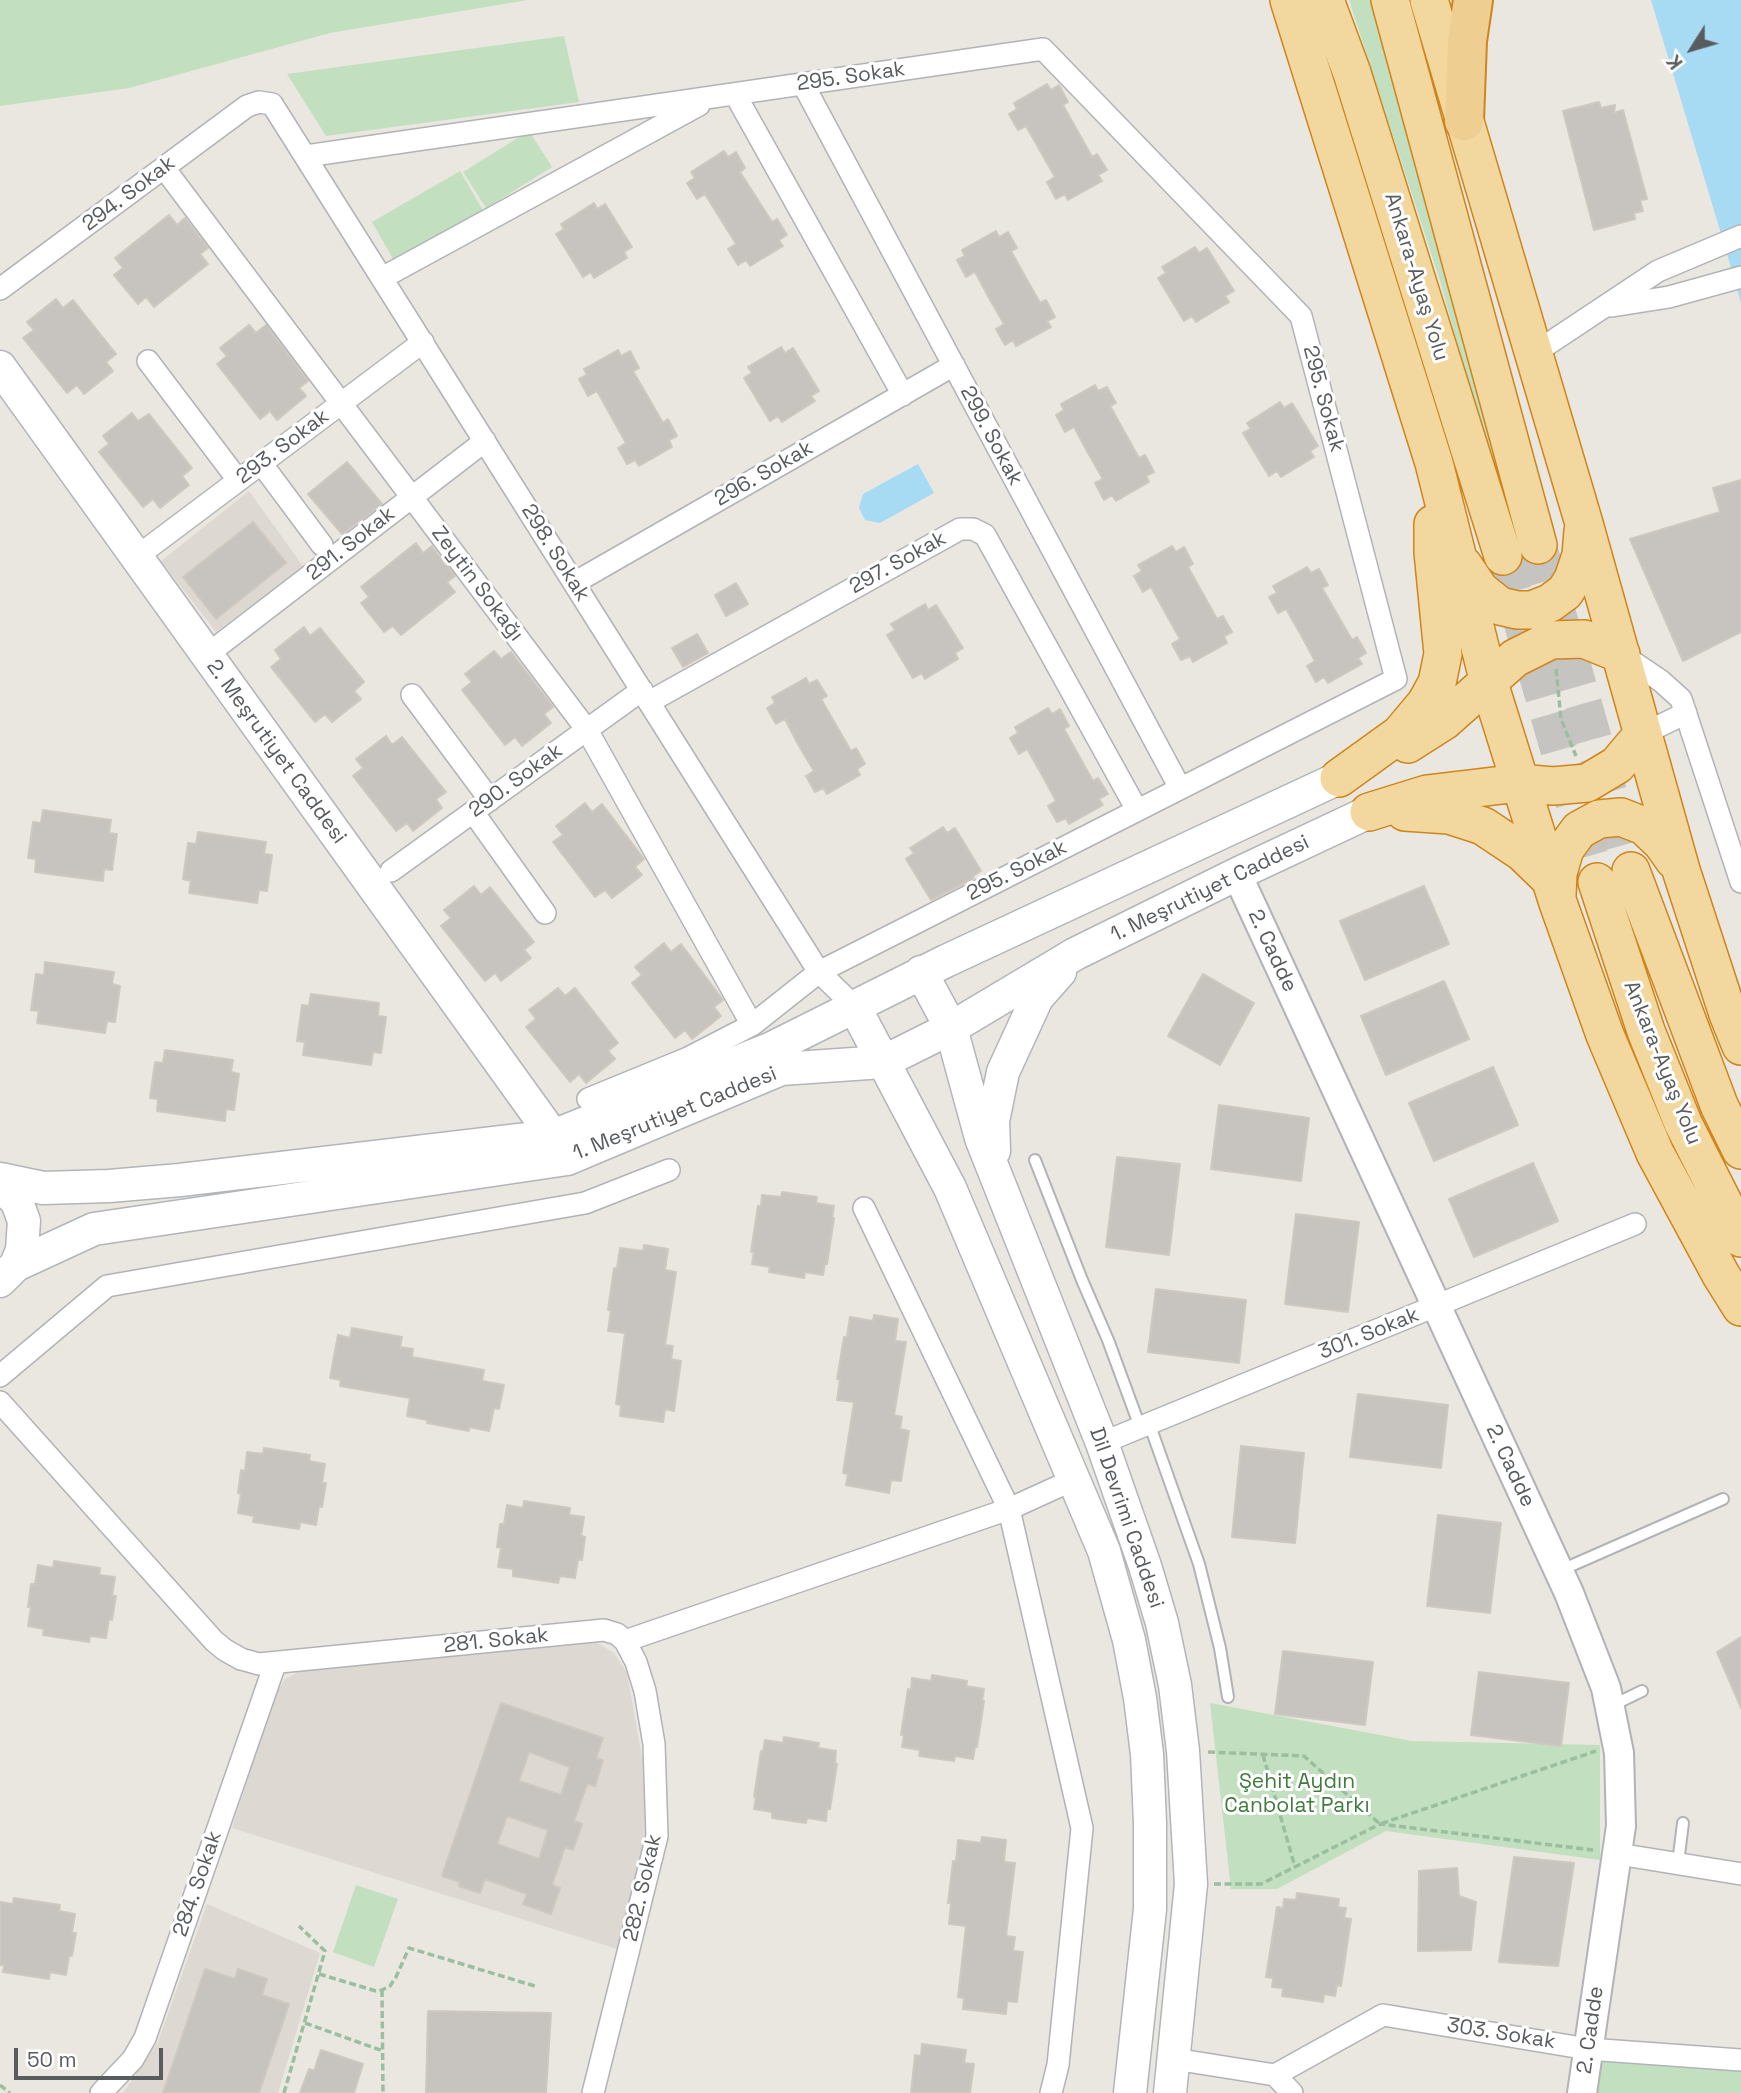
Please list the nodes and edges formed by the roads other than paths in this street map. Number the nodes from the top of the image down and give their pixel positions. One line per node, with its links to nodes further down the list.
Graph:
1 (1289, 0): 28 (highway)
2 (1325, 0): 36 (highway, Ankara-Ayaş Yolu)
3 (1390, 0): 33 (highway)
4 (1429, 0): 10 (highway)
5 (1473, 0): 10 (highway)
6 (803, 84): 7 (street, 295. Sokak); 21 (street, 299. Sokak); 48 (street, 295. Sokak)
7 (735, 94): 8 (street, 295. Sokak); 23 (street)
8 (713, 97): 11 (street, 295. Sokak); 14 (street)
9 (259, 102): 11 (street, 298. Sokak); 12 (street, 294. Sokak)
10 (1464, 121): 19 (highway)
11 (306, 156): 14 (street, 298. Sokak)
12 (164, 168): 16 (street, 294. Sokak); 25 (street, Zeytin Sokağı)
13 (1741, 236): 17 (street)
14 (382, 278): 18 (street, 298. Sokak)
15 (1735, 280): 17 (street)
16 (0, 289)
17 (1603, 308): 19 (street)
18 (423, 342): 25 (street, 293. Sokak); 26 (street, 298. Sokak)
19 (1533, 354): 31 (highway)
20 (148, 361): 29 (street)
21 (954, 365): 23 (street, 296. Sokak); 48 (street, 299. Sokak)
22 (0, 367): 67 (main road, 2. Meşrutiyet Caddesi)
23 (903, 394): 37 (street, 296. Sokak)
24 (0, 396): 67 (main road, 2. Meşrutiyet Caddesi)
25 (341, 403): 27 (street, 293. Sokak); 30 (street, Zeytin Sokağı)
26 (485, 441): 30 (street, 291. Sokak); 37 (street, 298. Sokak)
27 (261, 463): 29 (street, 293. Sokak); 32 (street)
28 (1434, 463): 35 (highway); 46 (highway)
29 (238, 480): 34 (street, 293. Sokak)
30 (412, 497): 38 (street, 291. Sokak); 44 (street, Zeytin Sokağı)
31 (1583, 520): 35 (highway); 39 (highway)
32 (322, 545)
33 (1538, 545)
34 (143, 552)
35 (1457, 555): 40 (highway)
36 (1503, 556)
37 (574, 583): 42 (street, 298. Sokak)
38 (218, 647)
39 (1621, 654): 40 (highway); 43 (street); 45 (highway)
40 (1489, 683): 46 (highway); 47 (highway)
41 (412, 695): 49 (street)
42 (645, 696): 44 (street, 290. Sokak); 50 (street, 297. Sokak); 59 (street, 298. Sokak)
43 (1686, 713): 45 (street); 55 (street)
44 (587, 730): 49 (street, 290. Sokak); 62 (street, Zeytin Sokağı)
45 (1643, 734): 47 (highway); 52 (highway)
46 (1339, 778): 60 (main road, 1. Meşrutiyet Caddesi)
47 (1519, 783): 51 (highway); 56 (highway)
48 (1180, 788): 50 (street, 295. Sokak)
49 (481, 806): 53 (street, 290. Sokak); 57 (street)
50 (1137, 810): 59 (street, 295. Sokak)
51 (1369, 813): 54 (main road, 1. Meşrutiyet Caddesi); 56 (highway)
52 (1681, 870): 56 (highway); 64 (highway)
53 (391, 871)
54 (1237, 874): 58 (main road, 1. Meşrutiyet Caddesi); 77 (street, 2. Cadde)
55 (1741, 881)
56 (1554, 890): 78 (highway)
57 (545, 913)
58 (1075, 954): 63 (main road, 1. Meşrutiyet Caddesi); 71 (main road)
59 (819, 972): 61 (street, 298. Sokak); 62 (street, 295. Sokak)
60 (921, 972): 61 (main road, 1. Meşrutiyet Caddesi); 63 (main road, Dil Devrimi Caddesi)
61 (854, 1006): 65 (main road, Dil Devrimi Caddesi); 67 (main road, 1. Meşrutiyet Caddesi)
62 (752, 1025): 66 (street, 295. Sokak)
63 (951, 1028): 65 (main road, 1. Meşrutiyet Caddesi); 71 (main road, Dil Devrimi Caddesi)
64 (1741, 1046)
65 (883, 1062): 76 (main road, 1. Meşrutiyet Caddesi); 83 (main road, Dil Devrimi Caddesi)
66 (587, 1098)
67 (541, 1138): 72 (main road, 1. Meşrutiyet Caddesi)
68 (1741, 1150): 75 (highway, Ankara-Ayaş Yolu)
69 (1035, 1160): 81 (lane)
70 (669, 1170): 79 (street)
71 (994, 1170): 82 (main road, Dil Devrimi Caddesi)
72 (0, 1181): 76 (main road)
73 (864, 1208): 85 (street)
74 (1635, 1224): 77 (street, 301. Sokak)
75 (1741, 1238)
76 (8, 1273)
77 (1437, 1306): 81 (street, 301. Sokak); 86 (street, 2. Cadde)
78 (1741, 1307)
79 (0, 1376)
80 (0, 1402): 88 (street, 281. Sokak)
81 (1145, 1425): 82 (street, 301. Sokak); 90 (lane)
82 (1102, 1443): 97 (main road, Dil Devrimi Caddesi)
83 (1074, 1479): 85 (street); 103 (main road, Dil Devrimi Caddesi)
84 (1723, 1499): 86 (lane)
85 (1009, 1509): 87 (street); 102 (street)
86 (1559, 1571): 91 (street, 2. Cadde)
87 (625, 1641): 88 (street, 281. Sokak); 101 (street, 282. Sokak)
88 (275, 1664): 100 (street, 284. Sokak)
89 (1642, 1691): 91 (lane)
90 (1228, 1697)
91 (1611, 1706): 93 (street, 2. Cadde)
92 (1683, 1823): 94 (lane)
93 (1618, 1854): 94 (street); 96 (street, 2. Cadde)
94 (1678, 1863): 95 (street)
95 (1741, 1874)
96 (1588, 2049): 98 (street, 303. Sokak); 99 (street, 303. Sokak); 106 (street, 2. Cadde)
97 (1174, 2059): 99 (street); 104 (main road, Dil Devrimi Caddesi)
98 (1741, 2060)
99 (1275, 2075): 105 (street)
100 (101, 2093)
101 (593, 2093)
102 (1051, 2093)
103 (1130, 2093)
104 (1170, 2093)
105 (1293, 2093)
106 (1582, 2093)

